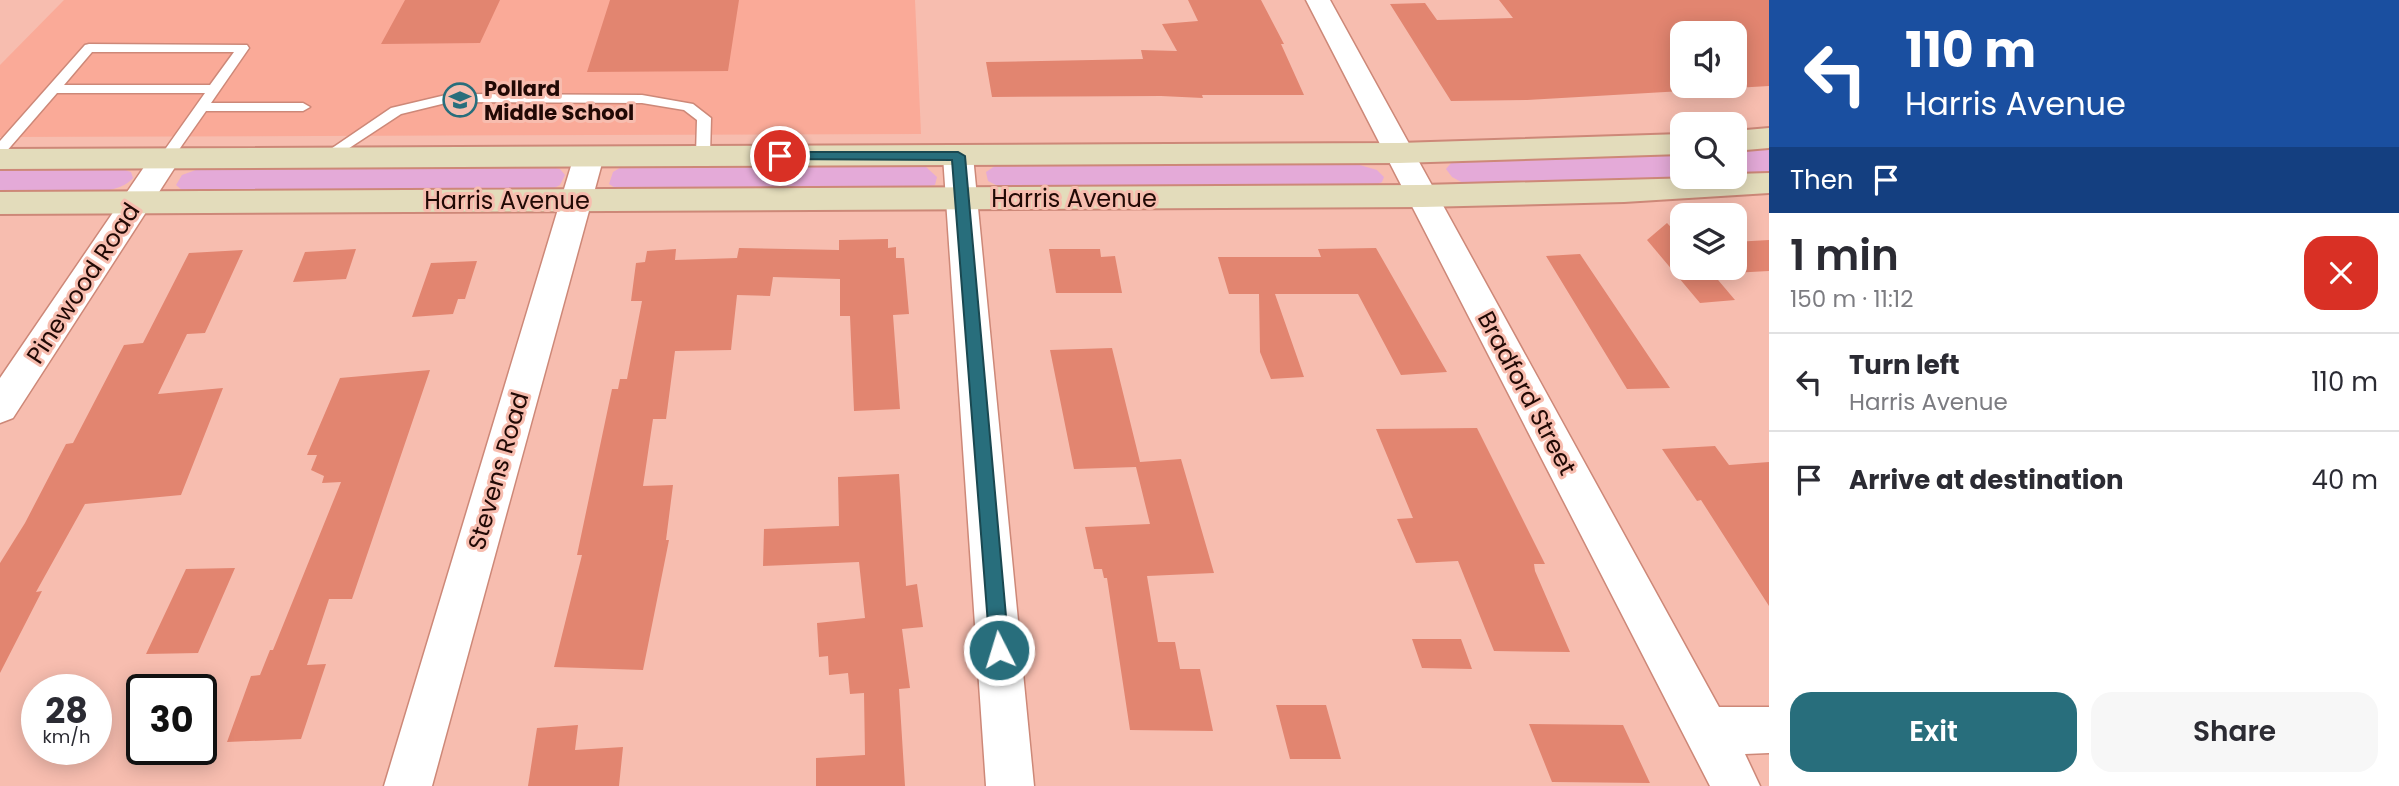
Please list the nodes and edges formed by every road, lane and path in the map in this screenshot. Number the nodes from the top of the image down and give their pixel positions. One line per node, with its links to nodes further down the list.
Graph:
1 (1318, 0): 10 (street, Bradford Street)
2 (54, 89): 3 (lane); 3 (lane); 9 (lane)
3 (214, 89): 4 (lane)
4 (201, 107): 5 (lane); 15 (lane)
5 (303, 107)
6 (1769, 138): 7 (street)
7 (1747, 140)
8 (1670, 144): 10 (street, Harris Avenue)
9 (0, 150)
10 (1399, 153): 13 (street, Harris Avenue); 18 (street, Bradford Street)
11 (704, 155): 12 (street, Harris Avenue); 13 (street, Harris Avenue); 14 (lane)
12 (589, 156): 14 (street, Harris Avenue); 20 (street, Stevens Road)
13 (958, 156): 19 (street)
14 (326, 157): 15 (street, Harris Avenue)
15 (166, 158): 16 (street, Harris Avenue); 22 (street, Pinewood Road)
16 (0, 159)
17 (1769, 183): 18 (street, Harris Avenue)
18 (1422, 196): 19 (street, Harris Avenue); 25 (street, Bradford Street)
19 (962, 198): 20 (street, Harris Avenue); 27 (street)
20 (577, 200): 22 (street, Harris Avenue); 26 (street, Stevens Road)
21 (0, 202): 22 (street, Harris Avenue)
22 (137, 202): 23 (street, Pinewood Road)
23 (0, 408)
24 (1769, 730): 25 (street)
25 (1707, 731): 28 (street, Bradford Street)
26 (408, 786)
27 (1010, 786)
28 (1736, 786)

